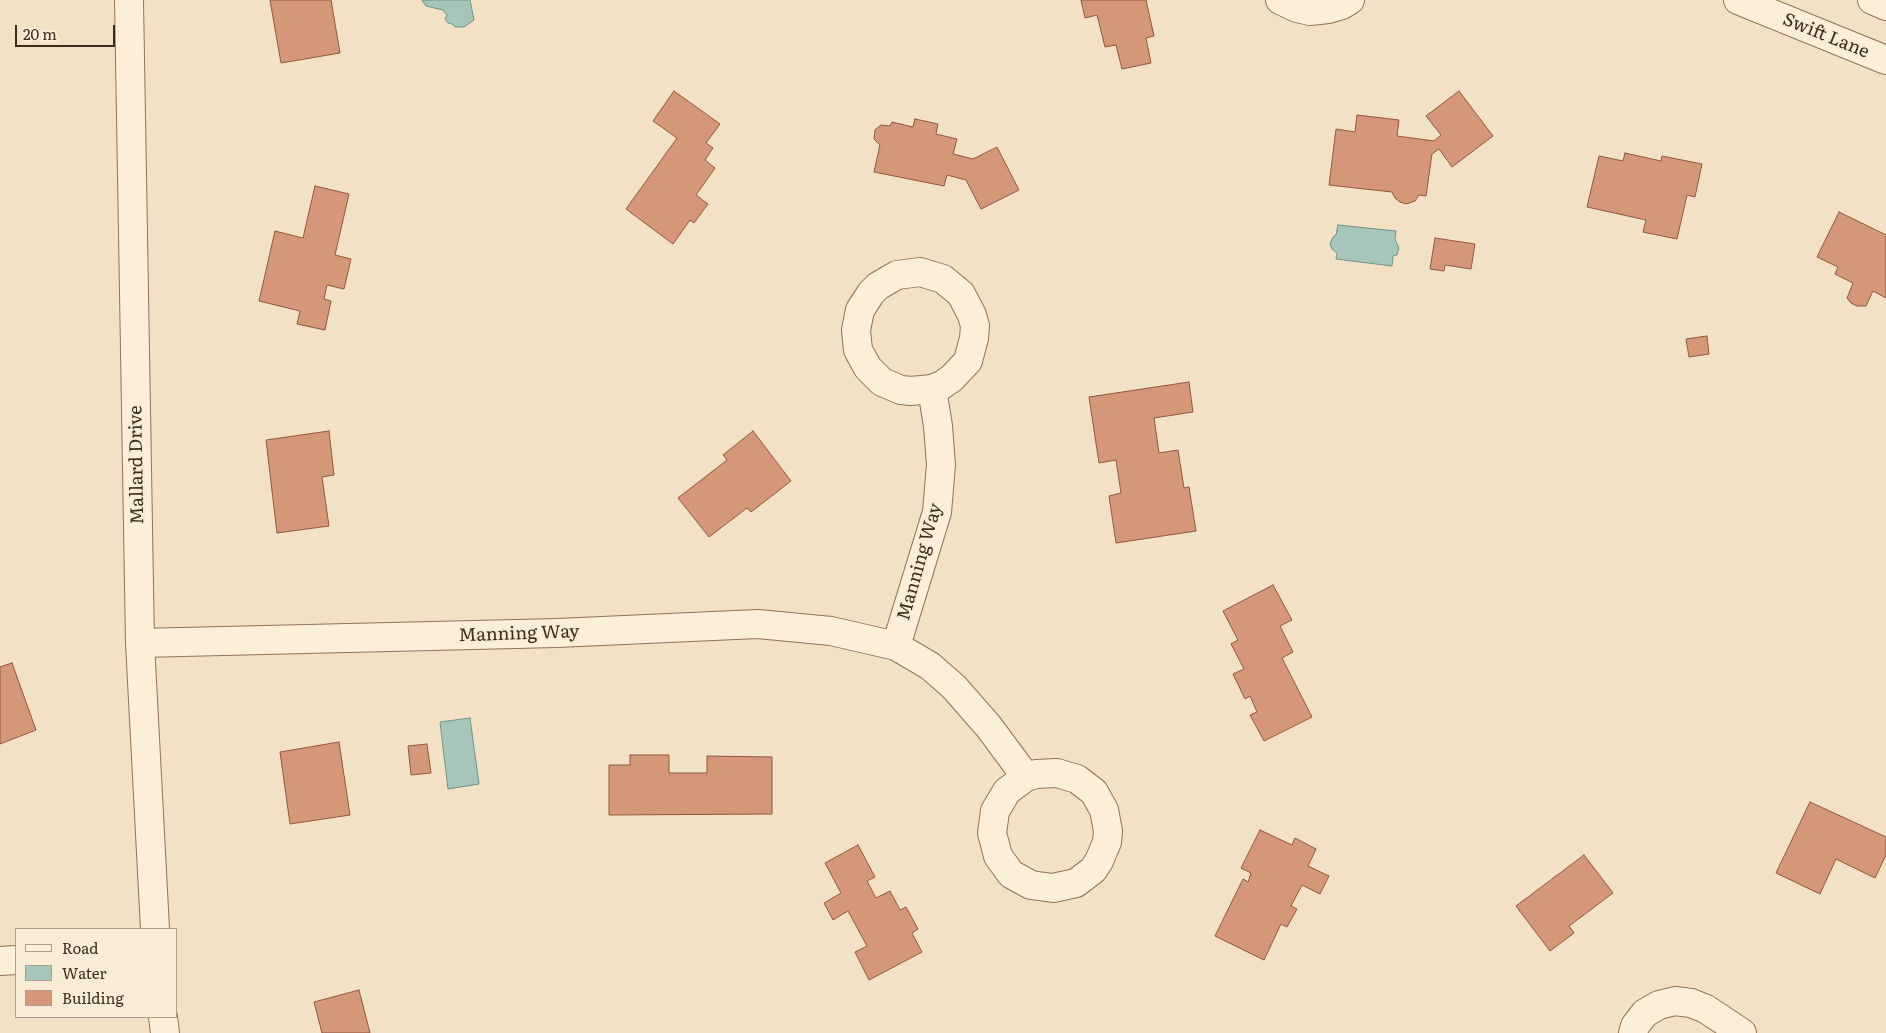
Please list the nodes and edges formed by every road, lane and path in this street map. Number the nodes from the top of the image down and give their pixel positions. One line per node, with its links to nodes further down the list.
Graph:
1 (129, 0): 9 (street, Mallard Drive)
2 (1280, 0): 3 (street)
3 (1350, 0)
4 (1738, 0): 7 (street, Swift Lane)
5 (1872, 0): 6 (street)
6 (1886, 6)
7 (1886, 60)
8 (932, 389): 8 (street); 10 (street, Manning Way)
9 (140, 643): 10 (street, Manning Way); 12 (street, Mallard Drive)
10 (896, 646): 11 (street, Manning Way)
11 (1026, 778): 11 (street)
12 (155, 928)
13 (15, 960): 14 (street)
14 (0, 961)
15 (164, 1018): 16 (street)
16 (165, 1033)
17 (1633, 1033): 18 (street)
18 (1742, 1033)

